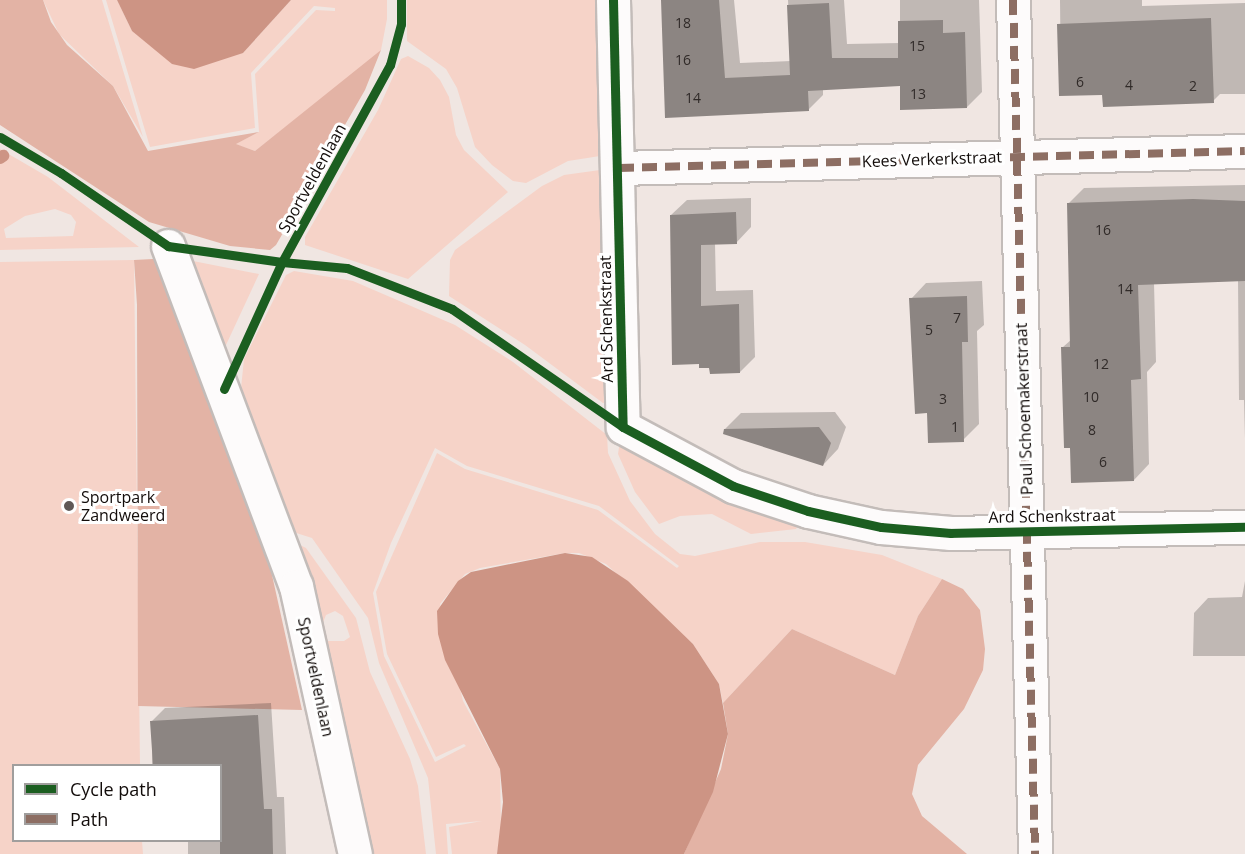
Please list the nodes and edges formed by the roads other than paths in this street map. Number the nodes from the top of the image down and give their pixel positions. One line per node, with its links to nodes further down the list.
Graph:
1 (613, 0): 5 (street, Ard Schenkstraat)
2 (1013, 0): 4 (street, Paul Schoemakerstraat)
3 (1245, 151): 4 (street, Kees Verkerkstraat)
4 (1017, 156): 5 (street, Kees Verkerkstraat); 8 (street, Paul Schoemakerstraat)
5 (619, 168): 8 (street, Ard Schenkstraat)
6 (168, 246): 9 (street, Sportveldenlaan)
7 (1245, 526): 8 (street, Ard Schenkstraat)
8 (1027, 532): 10 (street, Paul Schoemakerstraat)
9 (355, 854)
10 (1035, 854)

